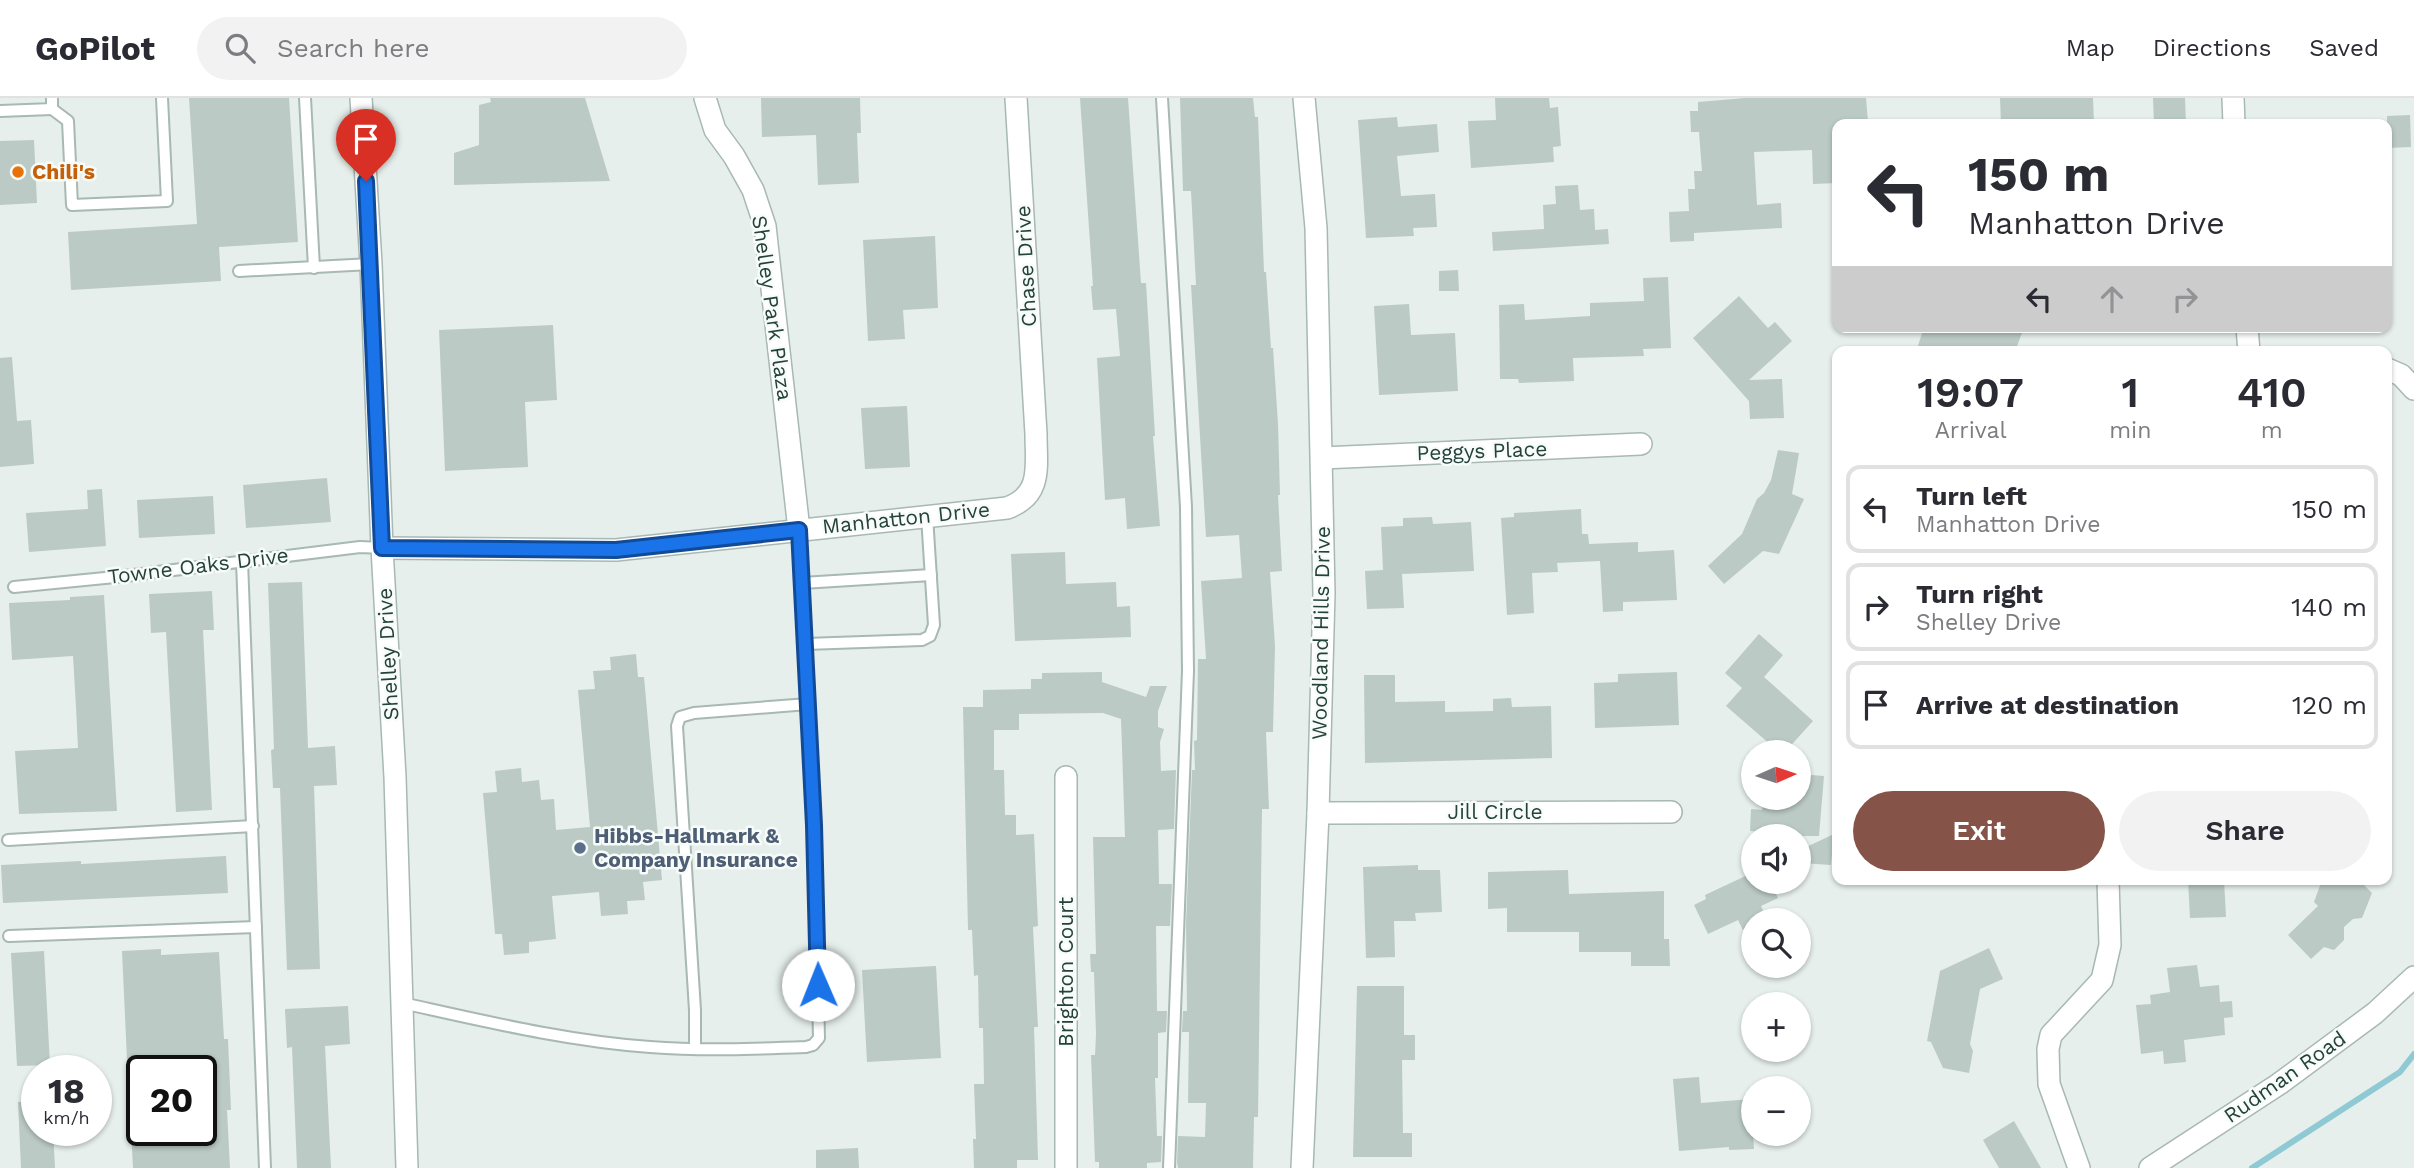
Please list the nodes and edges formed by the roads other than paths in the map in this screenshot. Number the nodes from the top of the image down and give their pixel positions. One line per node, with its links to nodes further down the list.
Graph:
1 (162, 98): 9 (lane)
2 (305, 98): 13 (lane)
3 (361, 98): 12 (street, Shelley Drive)
4 (705, 98): 21 (street, Shelley Park Plaza)
5 (1016, 98): 17 (street, Chase Drive)
6 (1162, 98): 43 (lane)
7 (1304, 98): 19 (street, Woodland Hills Drive)
8 (2233, 98): 11 (street)
9 (52, 104): 10 (lane)
10 (0, 111)
11 (2234, 119)
12 (371, 264): 13 (lane); 22 (street, Shelley Drive)
13 (314, 268): 14 (lane)
14 (239, 271)
15 (2392, 371): 16 (street)
16 (2414, 389)
17 (1037, 434): 20 (street, Manhatton Drive)
18 (1641, 444): 19 (street, Peggys Place)
19 (1322, 458): 31 (street, Woodland Hills Drive)
20 (927, 516): 21 (street, Manhatton Drive); 24 (lane)
21 (799, 530): 22 (street, Manhatton Drive); 25 (lane)
22 (382, 548): 23 (lane, Towne Oaks Drive); 38 (street, Shelley Drive)
23 (242, 561): 26 (lane, Towne Oaks Drive); 32 (lane)
24 (931, 575): 25 (lane); 27 (lane)
25 (802, 583): 27 (lane)
26 (14, 587)
27 (805, 644): 28 (lane)
28 (808, 704): 39 (lane); 39 (lane)
29 (1066, 776): 42 (street, Brighton Court)
30 (1671, 812): 31 (street, Jill Circle)
31 (1318, 813): 44 (street, Woodland Hills Drive)
32 (253, 826): 33 (lane); 35 (lane)
33 (8, 839)
34 (2108, 885): 45 (street)
35 (256, 927): 36 (lane); 40 (lane)
36 (9, 936)
37 (2414, 977): 46 (street, Rudman Road)
38 (402, 1003): 39 (lane); 41 (street, Shelley Drive)
39 (695, 1049)
40 (265, 1168)
41 (407, 1168)
42 (1066, 1168)
43 (1170, 1168)
44 (1302, 1168)
45 (2079, 1168)
46 (2150, 1168)

